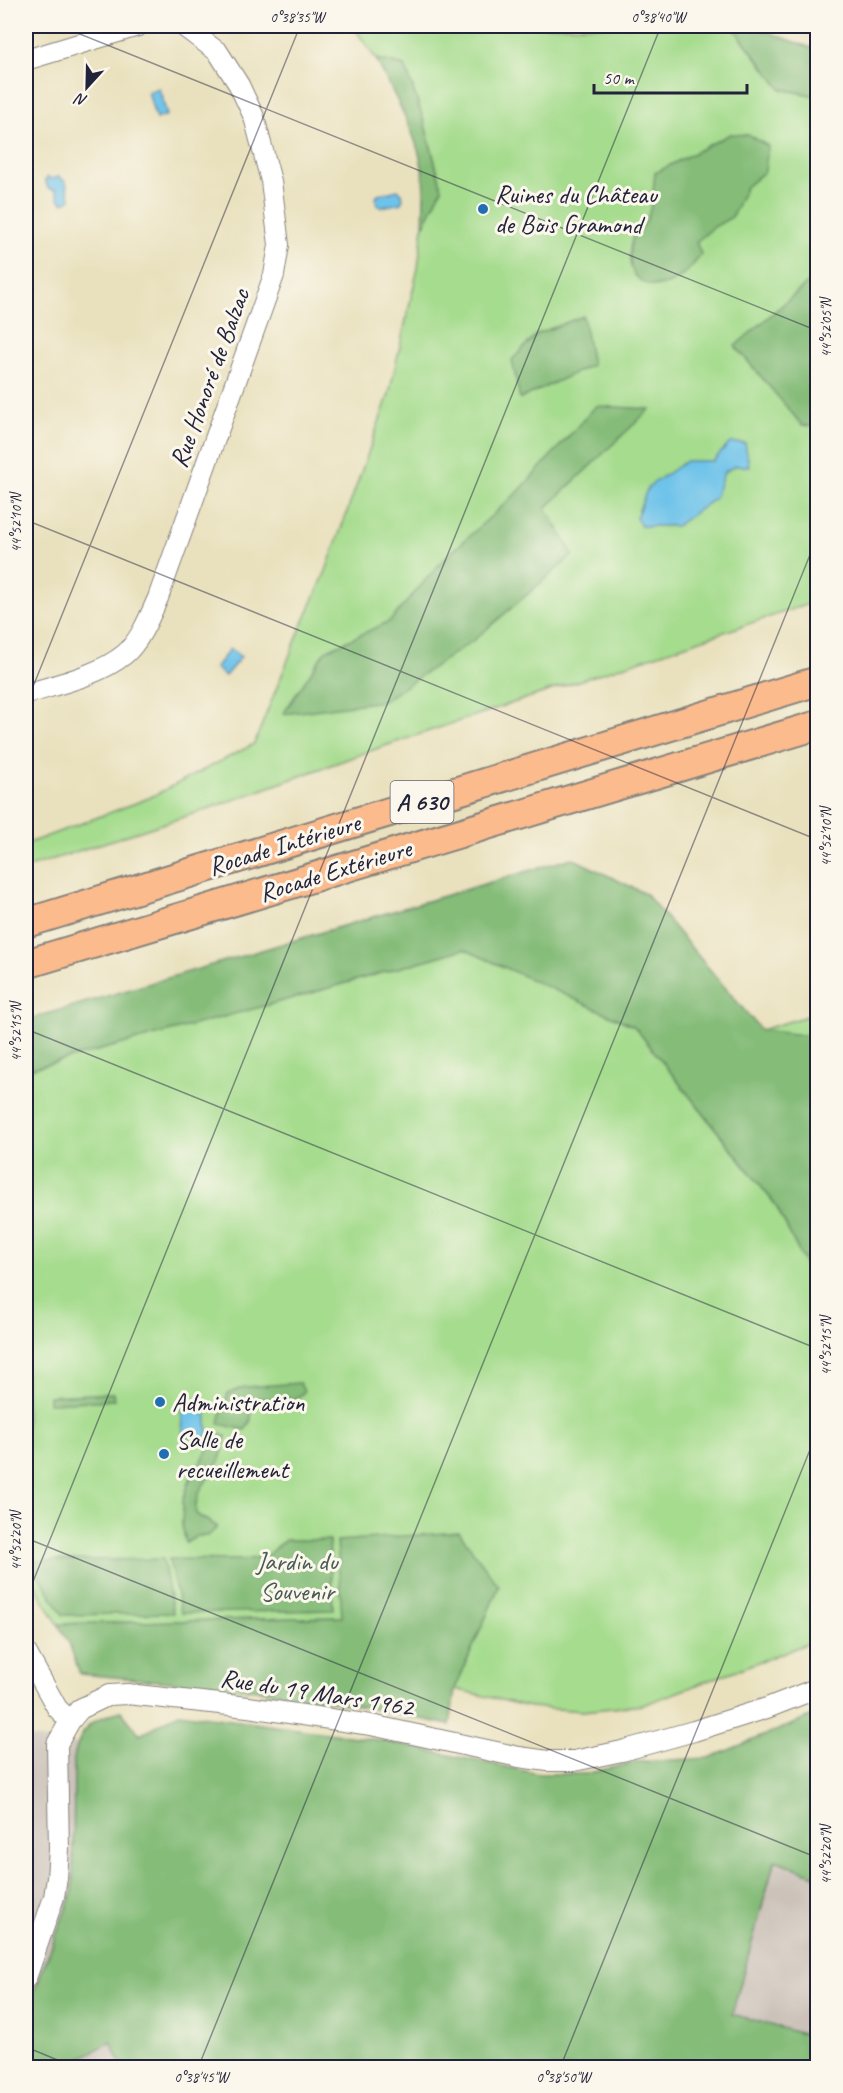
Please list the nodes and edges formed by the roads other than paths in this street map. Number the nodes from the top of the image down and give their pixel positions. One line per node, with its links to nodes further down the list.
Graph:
1 (138, 26): 3 (street)
2 (183, 26): 5 (street, Rue Honoré de Balzac)
3 (26, 60)
4 (818, 681): 7 (highway, Rocade Intérieure / A 630)
5 (26, 694)
6 (818, 725): 8 (highway, Rocade Extérieure / A 630)
7 (26, 922)
8 (26, 964)
9 (26, 1652): 11 (street)
10 (818, 1688): 11 (street, Rue du 19 Mars 1962)
11 (70, 1721): 12 (street, Rue du 19 Mars 1962)
12 (26, 1978)

